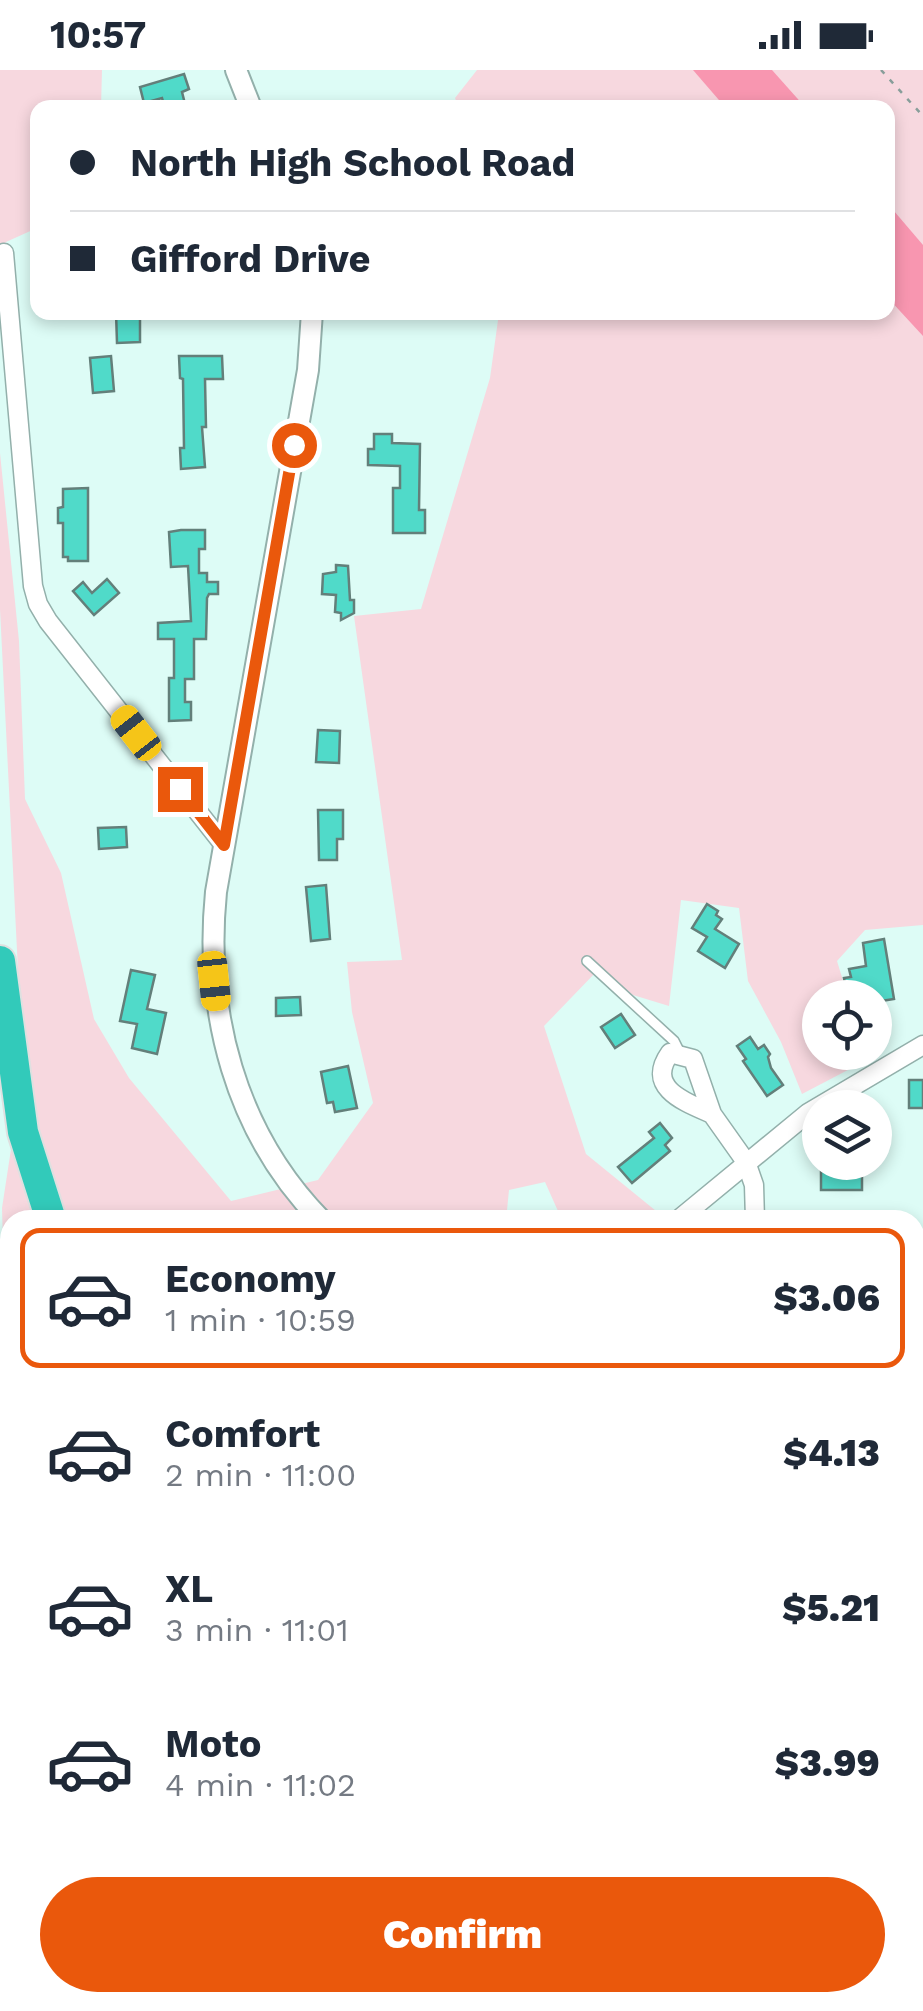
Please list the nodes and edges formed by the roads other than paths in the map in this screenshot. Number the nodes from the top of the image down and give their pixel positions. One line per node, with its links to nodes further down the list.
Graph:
1 (236, 70): 2 (street)
2 (248, 100)
3 (4, 253): 5 (street)
4 (311, 320): 5 (street)
5 (224, 845): 13 (street)
6 (0, 961): 12 (highway)
7 (587, 961): 9 (lane)
8 (923, 1045): 11 (street)
9 (680, 1053): 10 (street); 10 (street)
10 (712, 1114): 11 (street)
11 (746, 1162): 14 (street); 15 (street)
12 (48, 1210)
13 (312, 1210)
14 (690, 1210)
15 (755, 1210)

